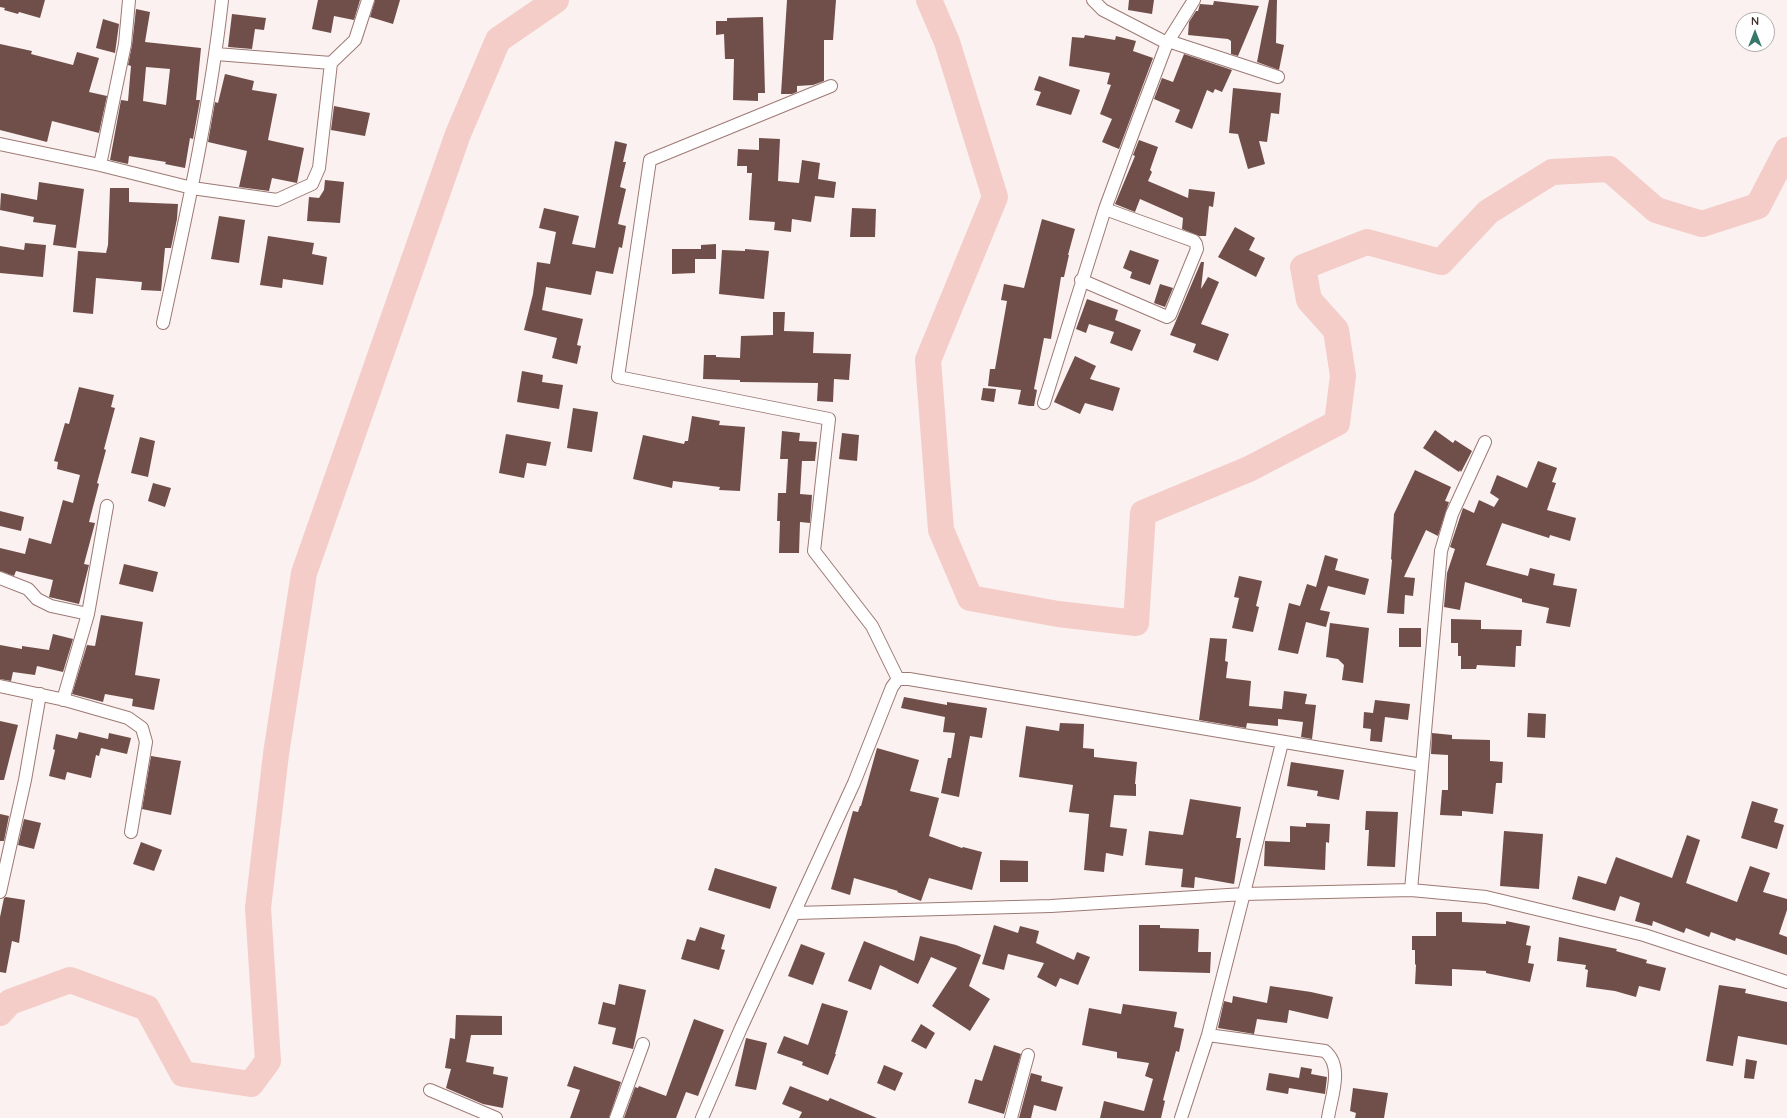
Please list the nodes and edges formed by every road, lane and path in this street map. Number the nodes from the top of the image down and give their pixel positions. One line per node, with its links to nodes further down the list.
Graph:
1 (129, 0): 12 (street)
2 (222, 0): 7 (street)
3 (368, 0): 8 (street)
4 (1093, 0): 6 (street)
5 (1194, 0): 6 (street)
6 (1167, 42): 9 (street); 14 (street)
7 (216, 54): 8 (street); 13 (street)
8 (331, 63): 13 (street)
9 (1278, 77)
10 (831, 86): 22 (street)
11 (0, 144): 12 (street)
12 (100, 165): 13 (street)
13 (192, 188): 16 (street)
14 (1105, 209): 15 (street); 15 (street)
15 (1081, 280): 17 (street)
16 (163, 323)
17 (1044, 403)
18 (1486, 442): 27 (street)
19 (108, 506): 21 (street)
20 (0, 578): 21 (street)
21 (88, 614): 25 (street)
22 (898, 680): 26 (street); 32 (street)
23 (0, 686): 24 (street)
24 (40, 694): 25 (street); 30 (street)
25 (63, 700): 28 (street)
26 (1282, 742): 27 (street); 31 (street)
27 (1422, 765): 29 (street)
28 (131, 832)
29 (1411, 890): 31 (street); 33 (street)
30 (0, 892)
31 (1244, 894): 32 (street); 34 (street)
32 (795, 913): 40 (street)
33 (1787, 982)
34 (1208, 1035): 42 (street); 43 (street)
35 (643, 1044): 39 (street)
36 (1028, 1055): 41 (street)
37 (430, 1090): 38 (street)
38 (496, 1118)
39 (616, 1118)
40 (702, 1118)
41 (1011, 1118)
42 (1181, 1118)
43 (1328, 1118)

